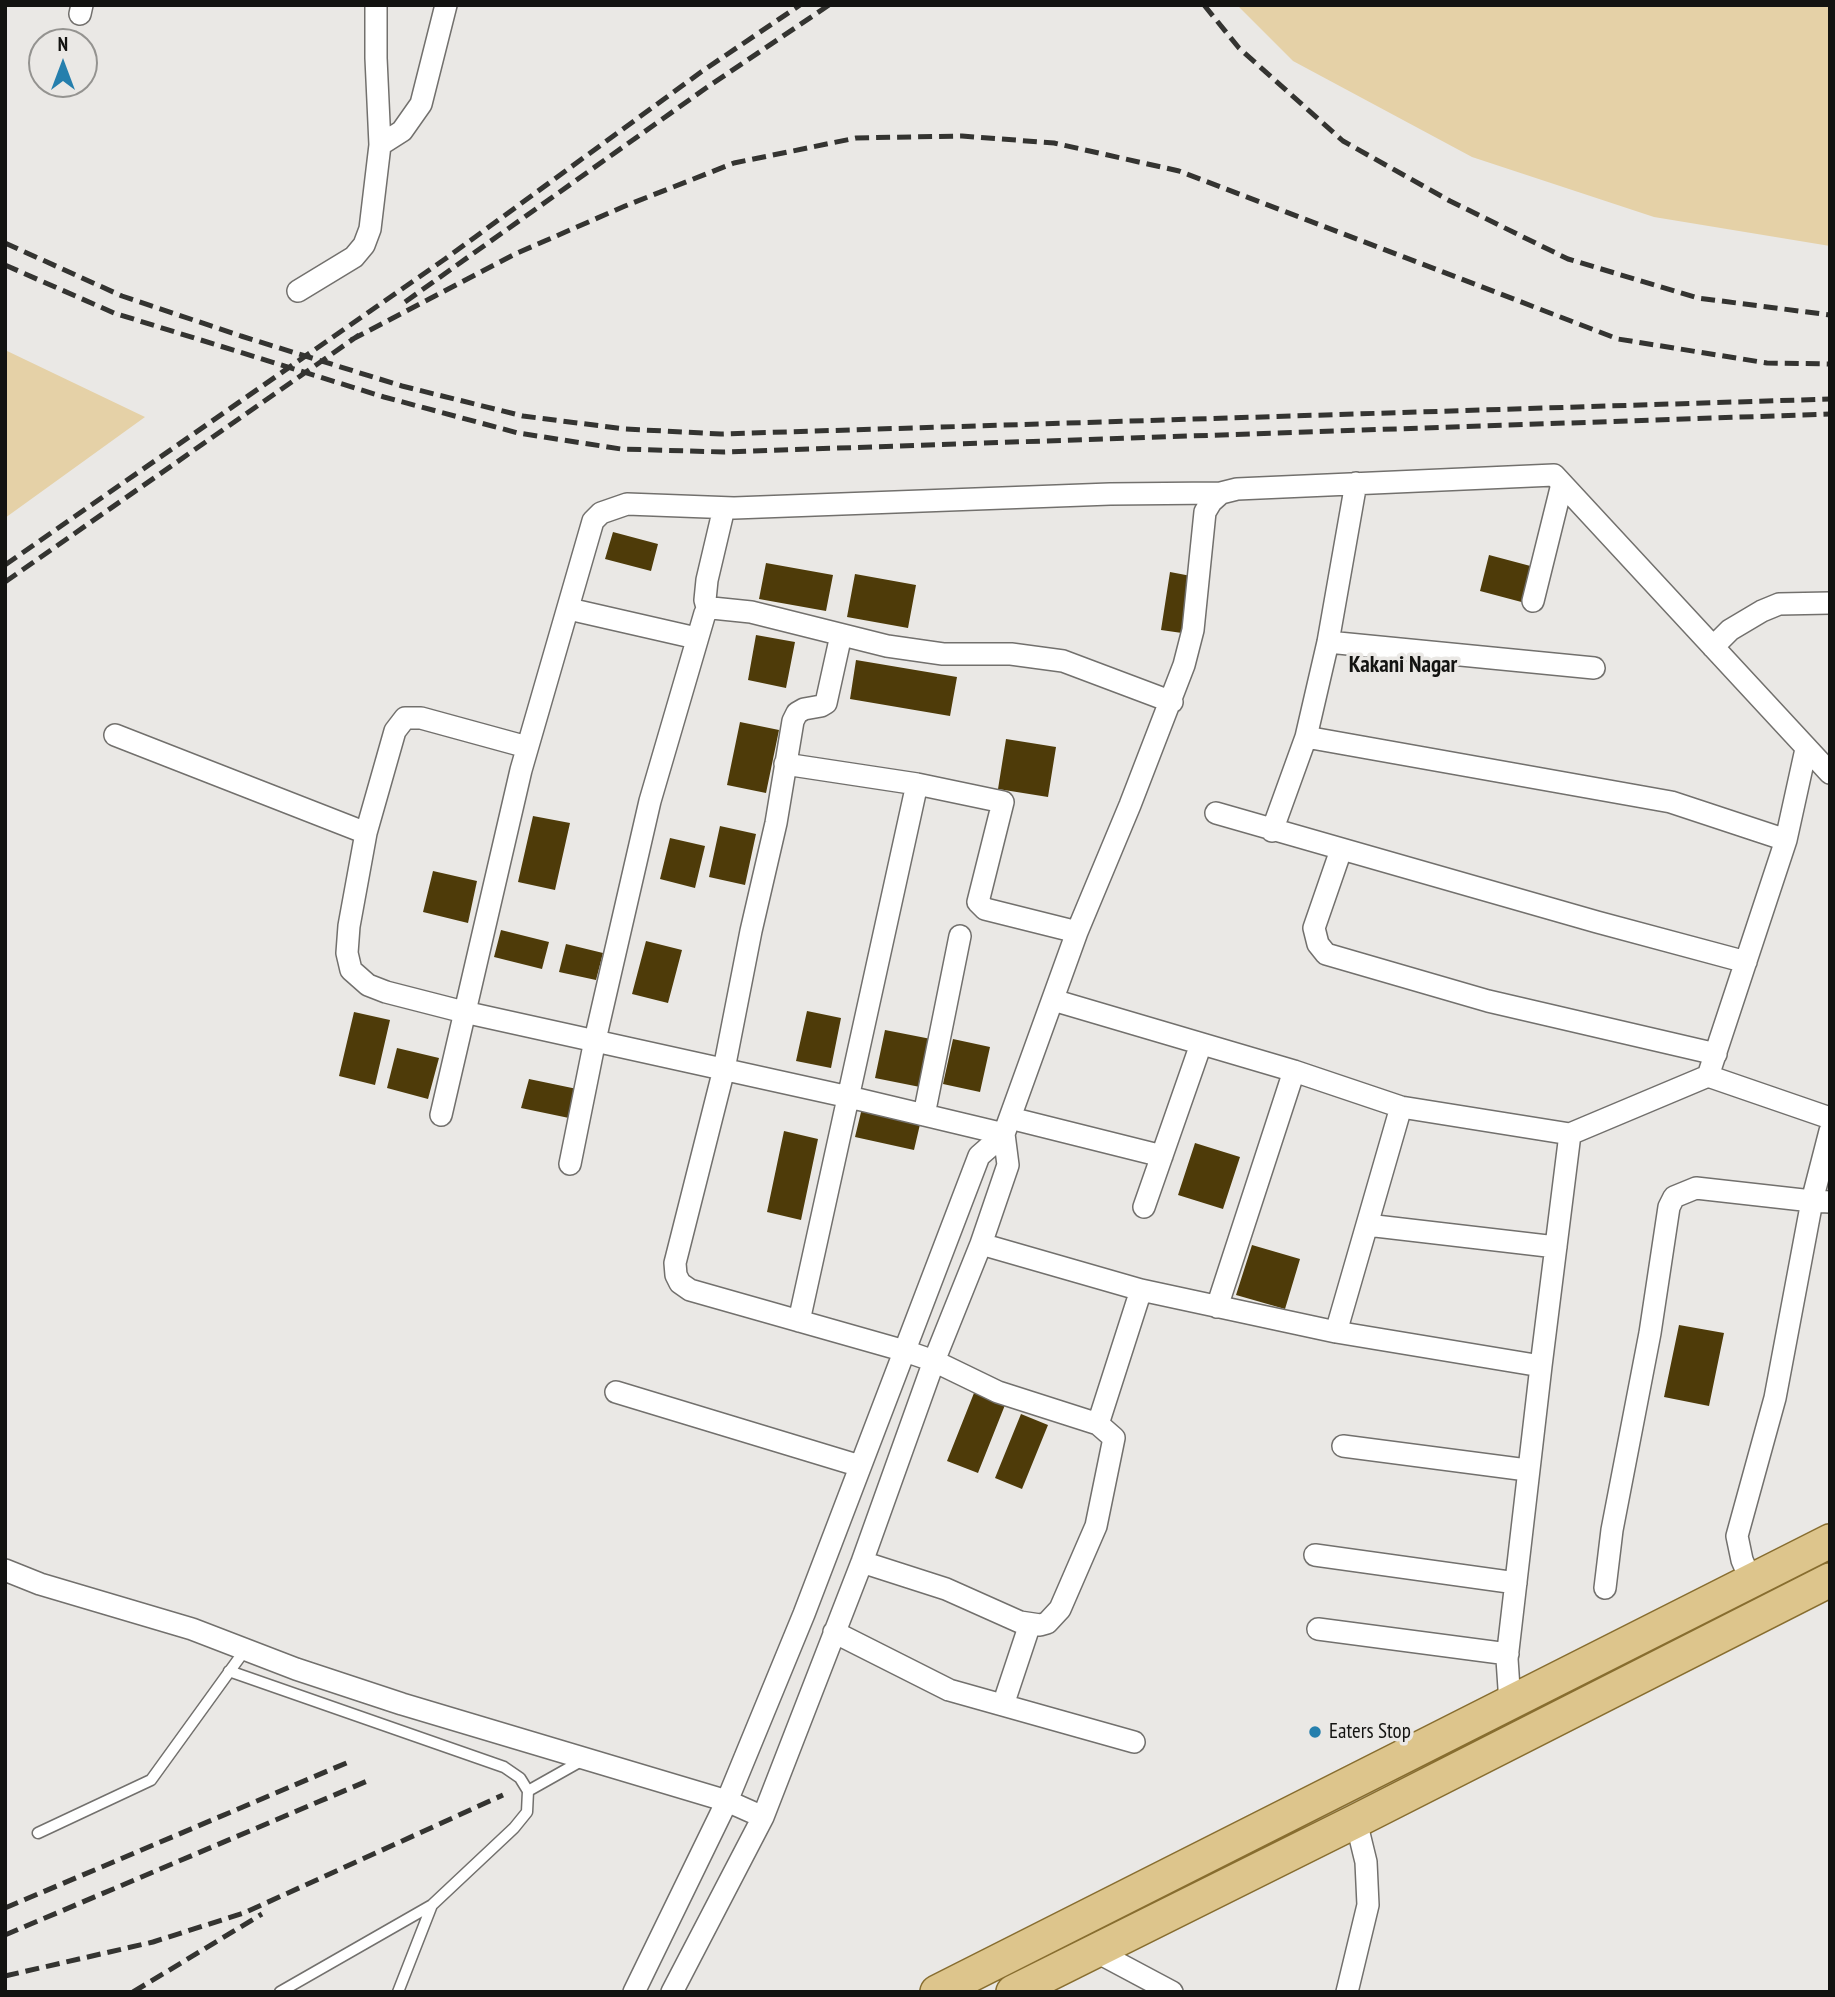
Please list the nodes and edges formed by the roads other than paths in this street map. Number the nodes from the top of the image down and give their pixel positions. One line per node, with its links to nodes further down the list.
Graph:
1 (376, 5): 3 (street)
2 (446, 5): 3 (street)
3 (380, 145): 4 (street)
4 (298, 291)
5 (1356, 483): 6 (street); 7 (street); 15 (street)
6 (1562, 484): 9 (street); 16 (street)
7 (1221, 493): 8 (street); 18 (street)
8 (724, 508): 11 (street); 12 (street)
9 (1533, 601)
10 (1830, 603): 16 (street)
11 (569, 609): 14 (street); 21 (street)
12 (708, 611): 13 (street); 14 (street)
13 (841, 635): 18 (street); 23 (street)
14 (696, 638): 36 (street)
15 (1328, 642): 17 (street); 20 (street)
16 (1713, 647): 22 (street)
17 (1594, 668)
18 (1172, 702): 31 (street)
19 (115, 735): 28 (street)
20 (1306, 737): 27 (street); 29 (street)
21 (527, 747): 28 (street); 35 (street)
22 (1806, 749): 24 (street); 29 (street)
23 (785, 764): 25 (street); 39 (street)
24 (1830, 773)
25 (917, 784): 31 (street); 42 (street)
26 (1216, 813): 27 (street)
27 (1272, 831): 30 (street)
28 (366, 833): 35 (street)
29 (1786, 840): 33 (street)
30 (1340, 850): 33 (street); 38 (street)
31 (1077, 932): 34 (street)
32 (960, 936): 45 (street)
33 (1746, 962): 38 (street)
34 (1052, 1000): 37 (street); 47 (street)
35 (464, 1012): 36 (street); 44 (street)
36 (595, 1041): 39 (street); 51 (street)
37 (1201, 1044): 40 (street); 50 (street)
38 (1716, 1054): 41 (street)
39 (724, 1069): 42 (street); 59 (street)
40 (1294, 1071): 43 (street); 58 (street)
41 (1709, 1076): 46 (street); 49 (street)
42 (849, 1097): 45 (street); 59 (street)
43 (1401, 1107): 49 (street); 54 (street)
44 (442, 1115)
45 (924, 1115): 47 (street)
46 (1830, 1118)
47 (1007, 1126): 50 (street); 55 (street); 61 (street)
48 (1830, 1131): 52 (street)
49 (1570, 1134): 56 (street)
50 (1162, 1156): 53 (street)
51 (570, 1164)
52 (1821, 1201): 74 (street); 76 (street)
53 (1144, 1208)
54 (1367, 1225): 56 (street); 60 (street)
55 (981, 1244): 57 (street); 62 (street)
56 (1556, 1247): 63 (street)
57 (1141, 1290): 58 (street); 65 (street)
58 (1217, 1307): 60 (street)
59 (799, 1321): 61 (street)
60 (1336, 1332): 63 (street)
61 (905, 1350): 62 (street); 67 (street)
62 (934, 1361): 65 (street); 71 (street)
63 (1541, 1366): 68 (street)
64 (616, 1392): 67 (street)
65 (1098, 1424): 77 (street)
66 (1343, 1446): 68 (street)
67 (860, 1466): 88 (street)
68 (1527, 1470): 75 (street)
69 (1830, 1541): 74 (main road)
70 (1315, 1555): 75 (street)
71 (862, 1562): 77 (street); 79 (street)
72 (5, 1570): 80 (street)
73 (1830, 1580): 90 (main road)
74 (1751, 1581): 83 (main road)
75 (1516, 1583): 81 (street)
76 (1605, 1588)
77 (1030, 1625): 84 (street)
78 (1318, 1629): 81 (street)
79 (834, 1632): 84 (street); 89 (street)
80 (245, 1650): 82 (lane); 86 (street)
81 (1508, 1654): 83 (street)
82 (229, 1671): 87 (lane); 91 (lane)
83 (1510, 1703): 98 (main road)
84 (1003, 1705): 85 (street)
85 (1133, 1742)
86 (585, 1759): 87 (lane); 88 (street)
87 (528, 1791): 92 (lane)
88 (727, 1801): 89 (street); 96 (street)
89 (763, 1817): 97 (street)
90 (1356, 1821): 93 (main road); 101 (street)
91 (38, 1833)
92 (432, 1905): 94 (lane); 95 (lane)
93 (1095, 1951): 99 (main road); 100 (street)
94 (280, 1992)
95 (398, 1992)
96 (634, 1992)
97 (672, 1992)
98 (937, 1992)
99 (1013, 1992)
100 (1172, 1992)
101 (1347, 1992)

